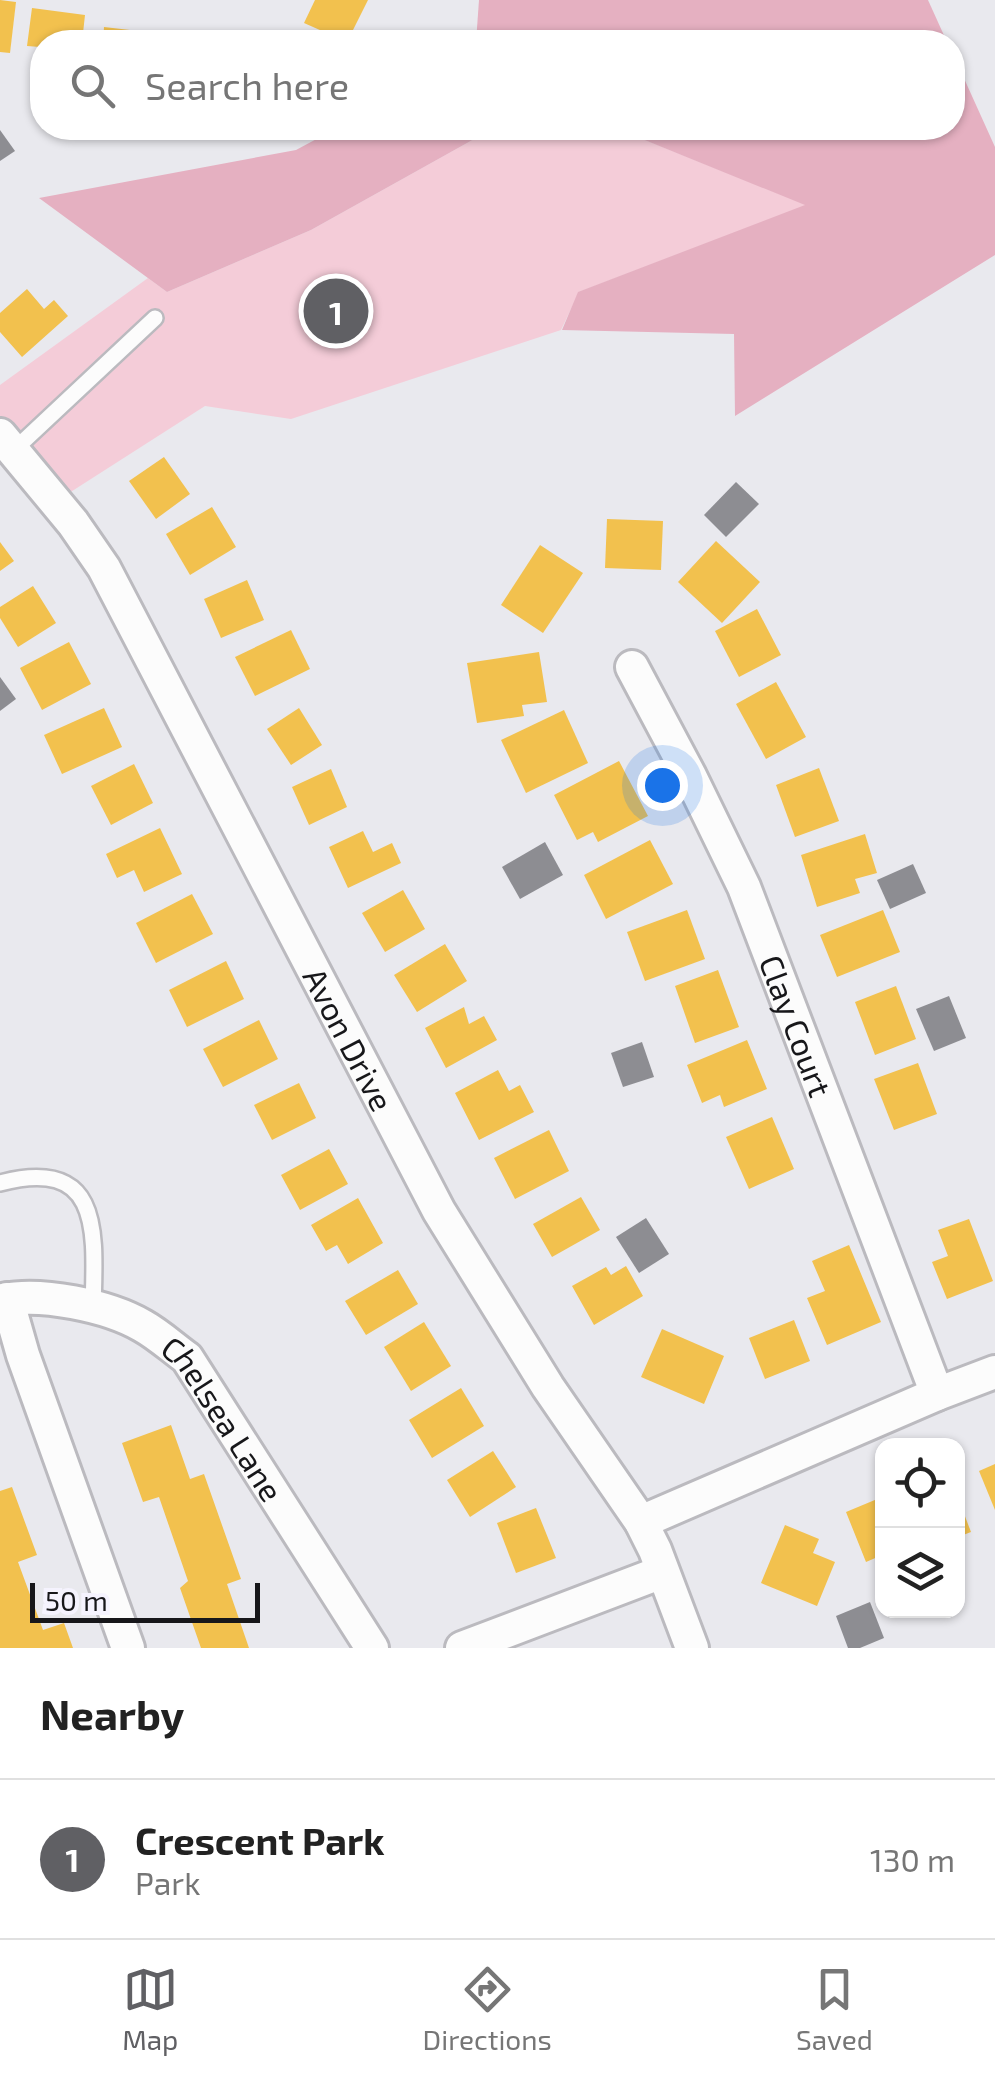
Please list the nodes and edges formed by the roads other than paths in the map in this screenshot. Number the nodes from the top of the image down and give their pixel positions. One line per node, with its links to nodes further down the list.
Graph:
1 (155, 318): 2 (lane)
2 (6, 443): 9 (street, Avon Drive)
3 (632, 667): 8 (street, Clay Court)
4 (0, 1183): 6 (lane)
5 (4, 1300): 6 (street, Chelsea Lane); 11 (street)
6 (93, 1308): 12 (street, Chelsea Lane)
7 (995, 1372): 8 (street)
8 (937, 1394): 9 (street)
9 (641, 1522): 10 (street, Avon Drive)
10 (662, 1572): 13 (street); 14 (street, Avon Drive)
11 (128, 1648)
12 (372, 1648)
13 (462, 1648)
14 (692, 1648)

